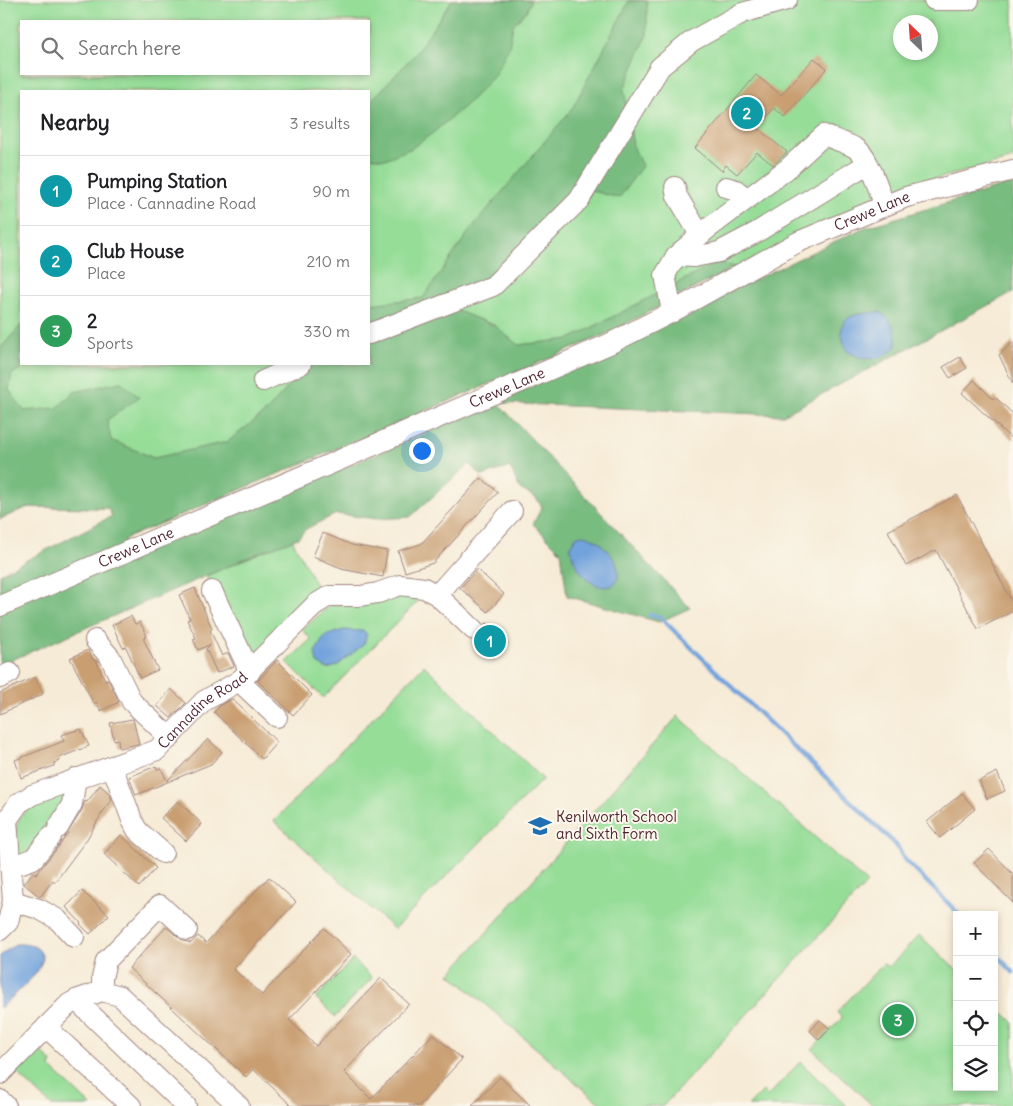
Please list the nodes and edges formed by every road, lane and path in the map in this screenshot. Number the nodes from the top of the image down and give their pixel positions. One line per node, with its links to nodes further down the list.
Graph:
1 (787, 0): 14 (street)
2 (934, 0): 3 (street)
3 (941, 0): 4 (street)
4 (969, 0)
5 (867, 164): 9 (street); 10 (street); 12 (street)
6 (1013, 170): 10 (street, Crewe Lane)
7 (675, 187): 11 (street)
8 (726, 187): 9 (street)
9 (747, 199): 11 (street)
10 (884, 205): 13 (street, Crewe Lane)
11 (700, 235): 12 (street)
12 (676, 256): 13 (street)
13 (672, 312): 20 (street, Crewe Lane)
14 (370, 334)
15 (299, 365): 16 (street)
16 (263, 381)
17 (512, 511): 19 (street)
18 (212, 591): 23 (street)
19 (437, 595): 21 (street, Cannadine Road); 23 (street, Cannadine Road)
20 (0, 606)
21 (474, 630)
22 (95, 640): 25 (street)
23 (244, 676): 24 (street); 25 (street, Cannadine Road)
24 (277, 717)
25 (170, 738): 26 (street, Cannadine Road)
26 (112, 766): 27 (street, Cannadine Road); 29 (street)
27 (76, 778): 28 (street, Cannadine Road); 30 (street)
28 (3, 819): 30 (street, Cannadine Road)
29 (163, 853)
30 (10, 867): 31 (street, Cannadine Road)
31 (13, 901): 32 (street, Cannadine Road); 34 (street)
32 (0, 930)
33 (188, 930): 35 (street)
34 (74, 937)
35 (102, 991): 36 (street); 43 (street)
36 (76, 1000): 37 (street); 42 (street)
37 (46, 1027): 38 (street); 41 (street)
38 (1, 1072)
39 (0, 1100): 40 (street)
40 (6, 1106)
41 (131, 1106)
42 (186, 1106)
43 (239, 1106)

